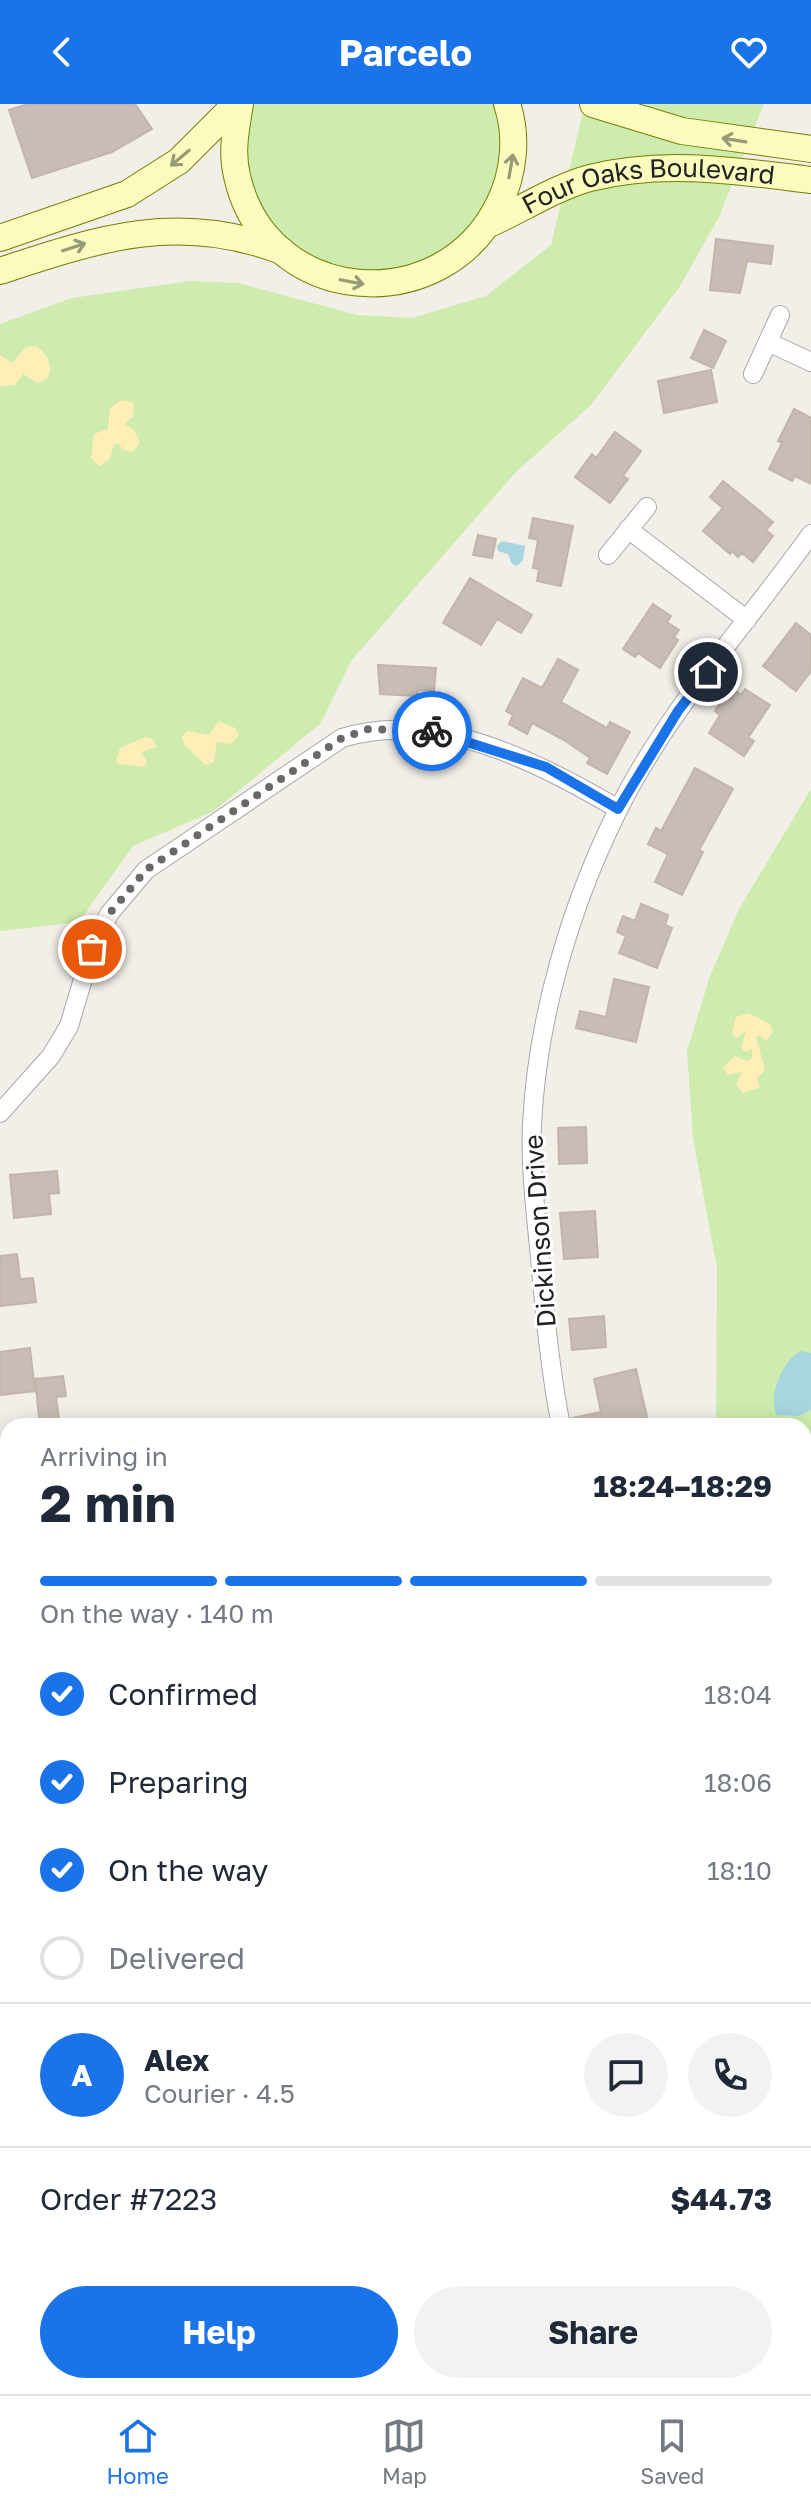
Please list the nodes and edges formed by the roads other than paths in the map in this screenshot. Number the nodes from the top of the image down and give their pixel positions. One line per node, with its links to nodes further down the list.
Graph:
1 (238, 104): 7 (street, one-way to 7); 8 (street)
2 (507, 104): 6 (street, one-way to 2)
3 (593, 104): 4 (street, Four Oaks Boulevard, one-way to 3)
4 (811, 149)
5 (811, 180): 6 (street, Four Oaks Boulevard)
6 (489, 224): 8 (street, one-way to 6)
7 (0, 238)
8 (282, 251): 9 (street, one-way to 8)
9 (0, 271)
10 (780, 315): 11 (street)
11 (768, 342): 12 (street); 13 (street)
12 (811, 362)
13 (753, 374)
14 (647, 507): 15 (street)
15 (628, 529): 17 (street); 18 (street)
16 (811, 534): 18 (street, Dickinson Drive)
17 (608, 555)
18 (747, 620): 19 (street, Dickinson Drive)
19 (618, 809): 20 (street); 21 (street, Dickinson Drive)
20 (0, 1113)
21 (560, 1418)

